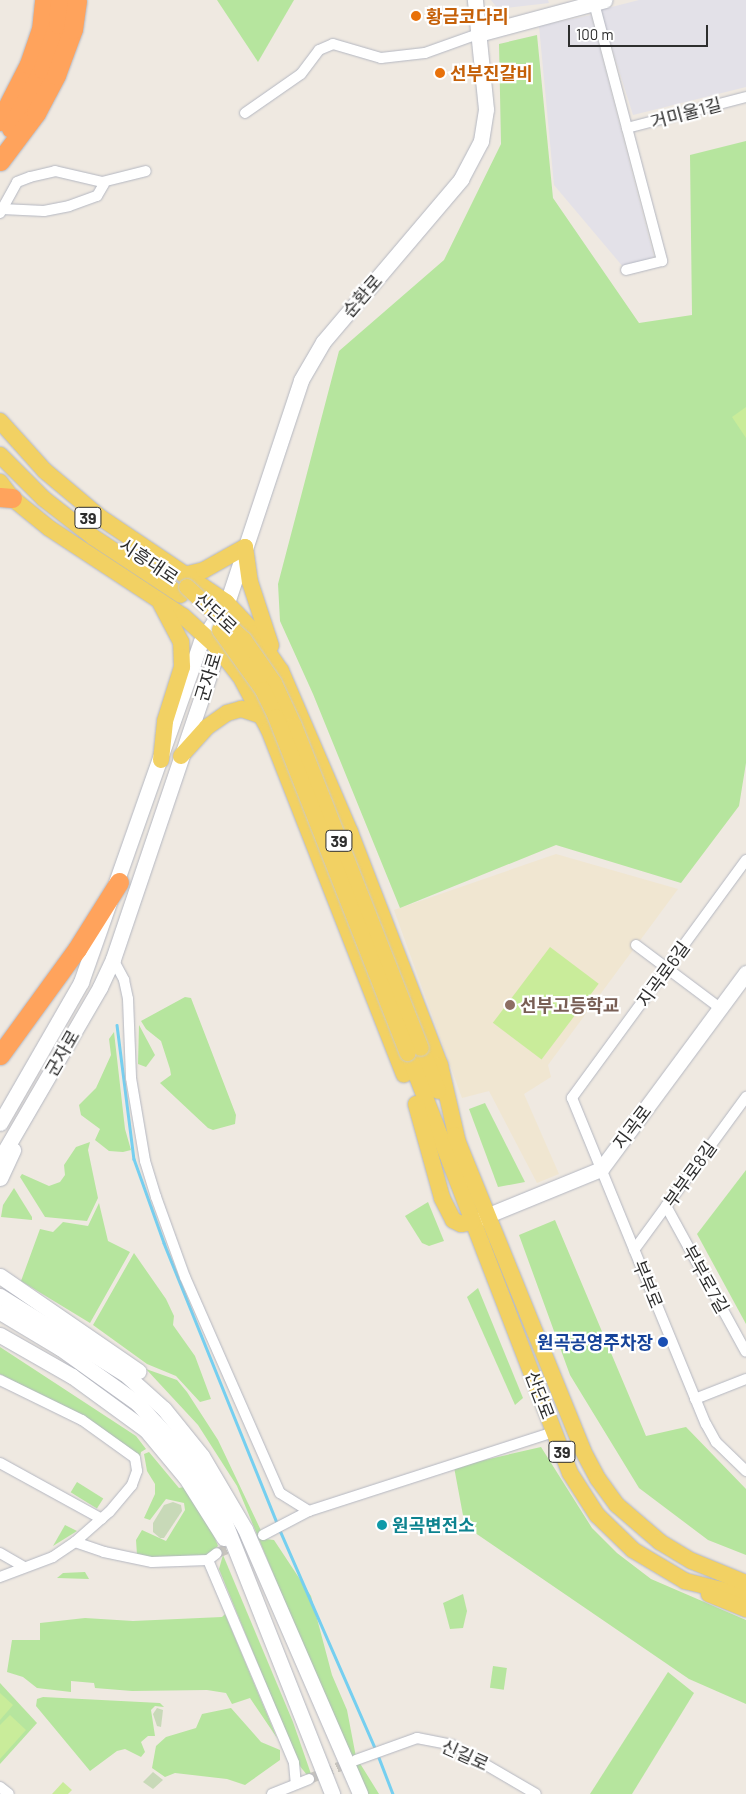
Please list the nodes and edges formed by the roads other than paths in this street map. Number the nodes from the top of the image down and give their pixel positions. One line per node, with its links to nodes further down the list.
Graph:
1 (44, 0): 9 (highway)
2 (60, 0): 11 (highway)
3 (77, 0): 12 (highway)
4 (475, 0): 6 (main road, 순환로)
5 (599, 2): 6 (main road); 10 (street)
6 (478, 34): 8 (street); 22 (main road, 순환로)
7 (746, 97): 10 (street, 거미울1길)
8 (245, 113)
9 (0, 121)
10 (627, 128): 16 (street)
11 (0, 143)
12 (0, 162)
13 (146, 171): 15 (street)
14 (104, 184): 15 (street)
15 (1, 211)
16 (626, 270)
17 (0, 420): 23 (main road)
18 (0, 436): 23 (main road, 시흥대로 / 39)
19 (0, 455): 23 (main road, 시흥대로 / 39)
20 (0, 482): 21 (main road)
21 (6, 497): 24 (main road)
22 (245, 547): 23 (main road); 25 (main road, 순환로); 29 (main road)
23 (184, 586): 24 (main road); 25 (main road); 49 (main road, 산단로 / 39, bridge)
24 (161, 601): 26 (main road); 35 (main road)
25 (226, 602): 26 (main road, 군자로); 27 (main road, 군자로); 28 (main road)
26 (205, 636): 27 (main road); 30 (main road, 군자로)
27 (217, 647): 31 (main road); 32 (main road, 군자로)
28 (270, 656): 29 (main road); 31 (main road)
29 (282, 674): 49 (main road)
30 (190, 676): 32 (main road); 35 (main road, 군자로)
31 (240, 676): 33 (main road)
32 (206, 683): 34 (main road, 군자로)
33 (262, 716): 34 (main road); 45 (main road)
34 (182, 756): 39 (main road, 군자로)
35 (161, 760): 37 (main road, 군자로)
36 (746, 860): 40 (street, 지곡로6길)
37 (119, 882): 44 (highway); 48 (main road, 군자로)
38 (636, 945): 40 (street)
39 (113, 959): 47 (main road, 군자로); 68 (street)
40 (667, 968): 43 (street); 51 (street, 지곡로6길)
41 (746, 973): 42 (main road, 지곡로)
42 (741, 990): 43 (main road, 지곡로)
43 (720, 1008): 51 (main road, 지곡로)
44 (0, 1055)
45 (406, 1079): 49 (main road); 55 (main road)
46 (746, 1097): 53 (street, 부부로8길)
47 (27, 1113): 50 (main road, 군자로); 52 (main road)
48 (0, 1123)
49 (452, 1146): 54 (main road, 산단로 / 39); 55 (main road, 산단로 / 39)
50 (0, 1159)
51 (601, 1169): 54 (main road); 56 (street, 부부로)
52 (0, 1178)
53 (666, 1206): 56 (street, 부부로8길); 61 (street, 부부로7길)
54 (489, 1215): 55 (main road); 77 (main road, 산단로 / 39)
55 (472, 1222): 65 (main road, 산단로 / 39)
56 (634, 1250): 64 (street, 부부로)
57 (0, 1276): 70 (main road)
58 (0, 1296): 70 (main road)
59 (0, 1312): 75 (main road)
60 (0, 1335): 75 (main road)
61 (746, 1352)
62 (746, 1379): 64 (street)
63 (0, 1380): 69 (street)
64 (695, 1399): 67 (street, 부부로)
65 (554, 1432): 68 (street); 81 (main road, 산단로 / 39)
66 (0, 1463): 69 (street)
67 (746, 1470)
68 (309, 1511): 71 (street)
69 (102, 1519): 72 (street)
70 (245, 1529): 85 (main road)
71 (266, 1534)
72 (76, 1542): 76 (street); 78 (street)
73 (0, 1553): 78 (street)
74 (217, 1553): 76 (street)
75 (238, 1559): 91 (main road)
76 (208, 1560): 87 (street)
77 (692, 1561): 79 (main road); 82 (main road, 산단로 / 39)
78 (24, 1567): 80 (street)
79 (746, 1574)
80 (0, 1577)
81 (685, 1581): 83 (main road, 산단로 / 39); 84 (main road)
82 (746, 1583)
83 (746, 1596)
84 (746, 1609)
85 (351, 1760): 92 (main road); 93 (street, 신길로)
86 (309, 1779): 87 (street)
87 (296, 1784): 90 (street)
88 (0, 1787): 89 (street)
89 (8, 1794)
90 (272, 1794)
91 (332, 1794)
92 (360, 1794)
93 (536, 1794)

